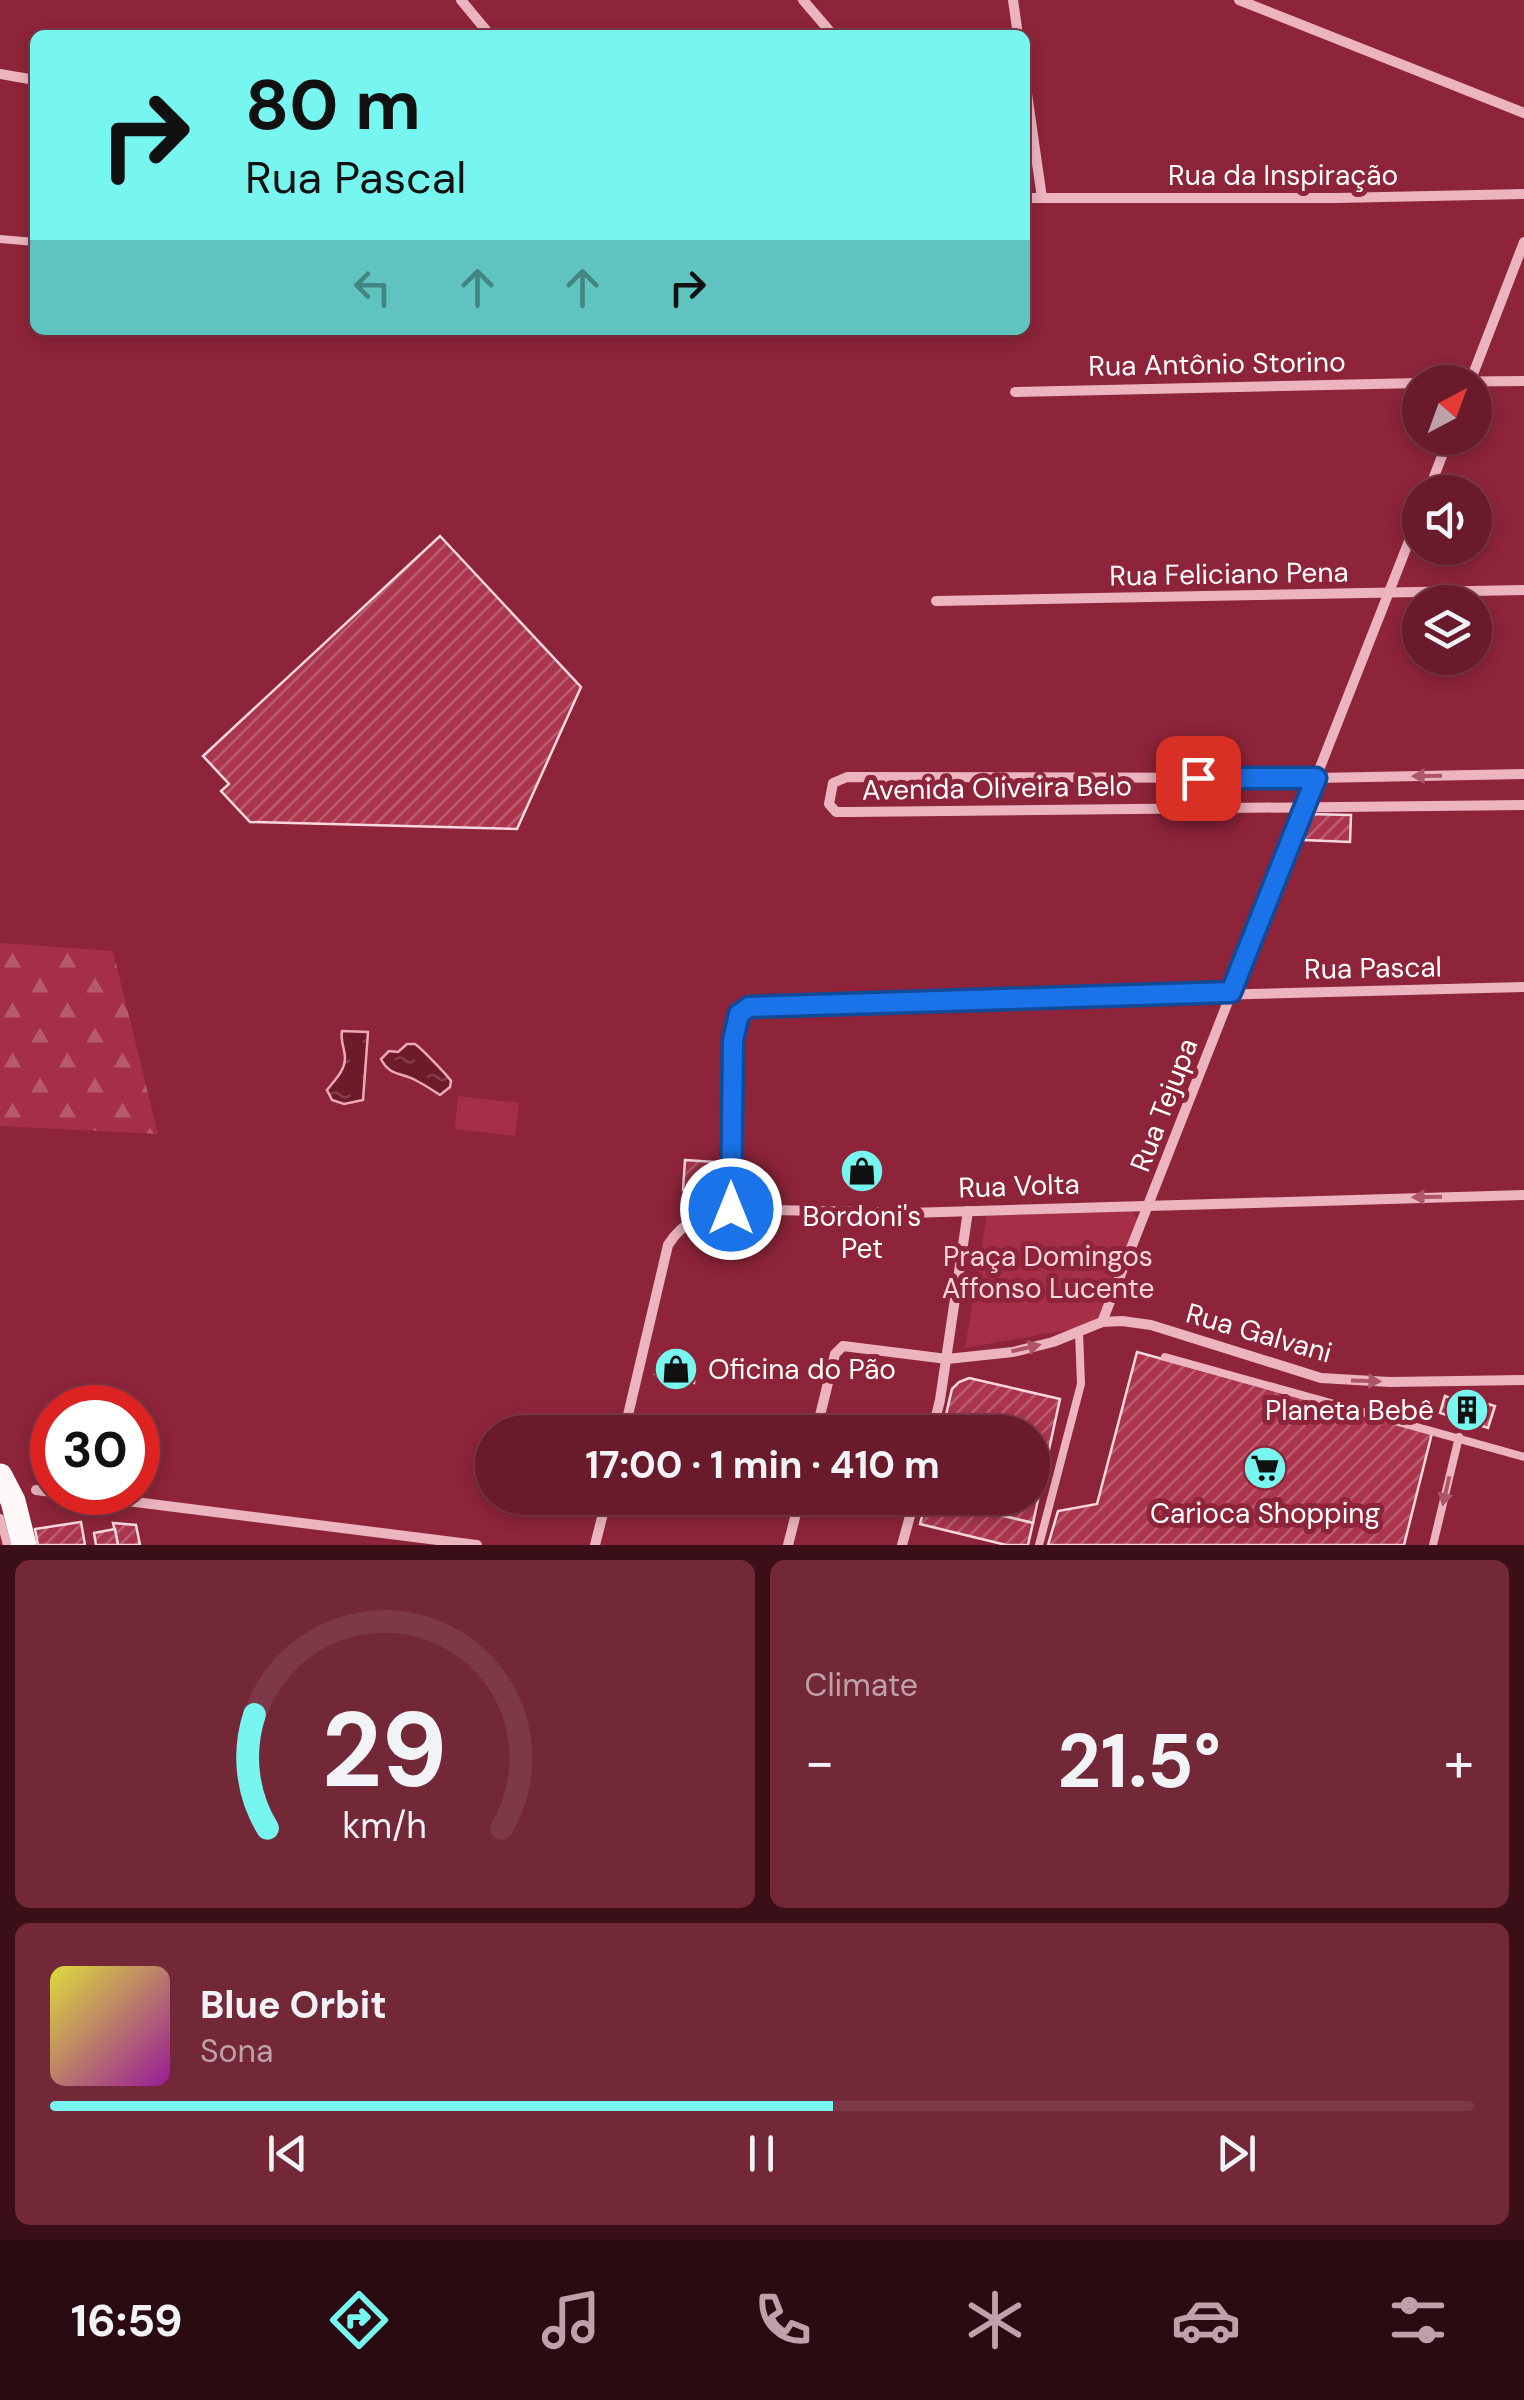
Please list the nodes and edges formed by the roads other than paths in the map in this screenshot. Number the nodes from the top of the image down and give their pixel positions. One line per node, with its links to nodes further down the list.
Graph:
1 (460, 0): 5 (street)
2 (803, 0): 6 (street)
3 (1014, 0): 7 (street)
4 (1239, 0): 10 (street)
5 (486, 30)
6 (829, 30)
7 (1017, 30)
8 (0, 74): 9 (street)
9 (30, 79)
10 (1524, 113)
11 (1030, 115): 14 (street)
12 (1524, 194): 14 (street, Rua da Inspiração)
13 (1030, 198): 14 (street, Rua da Inspiração)
14 (1042, 198)
15 (0, 239): 16 (lane)
16 (30, 242)
17 (1524, 242): 18 (street)
18 (1477, 365)
19 (1402, 382): 22 (street, Rua Antônio Storino)
20 (1492, 382): 21 (street, Rua Antônio Storino)
21 (1524, 382)
22 (1015, 392)
23 (1402, 559): 25 (street, Rua Tejupa)
24 (1524, 590): 25 (street, Rua Feliciano Pena)
25 (1389, 593): 26 (street, Rua Feliciano Pena); 28 (street, Rua Tejupa)
26 (936, 601)
27 (1524, 774): 28 (street, Avenida Oliveira Belo, one-way to 28)
28 (1316, 778): 30 (street, Rua Tejupa); 30 (street, Avenida Oliveira Belo)
29 (1524, 805): 30 (street, Avenida Oliveira Belo)
30 (1304, 808): 32 (street, Rua Tejupa)
31 (1524, 988): 32 (street, Rua Pascal)
32 (1231, 992): 34 (street, Rua Tejupa); 35 (street, Rua Pascal)
33 (1524, 1195): 34 (street, Rua Volta, one-way to 34)
34 (1150, 1204): 36 (street, Rua Volta); 37 (street, Rua Tejupa)
35 (731, 1209): 36 (street, Rua Volta); 42 (street, Rua Volta)
36 (968, 1211): 40 (street)
37 (1102, 1322): 38 (street); 41 (street, Rua Galvani, one-way to 41)
38 (1080, 1332): 40 (street, one-way to 38); 59 (lane)
39 (1165, 1357): 45 (lane)
40 (947, 1359): 43 (street); 44 (street)
41 (1524, 1380)
42 (628, 1415)
43 (820, 1415)
44 (935, 1415)
45 (1459, 1437): 46 (lane); 60 (lane, one-way to 60)
46 (1524, 1457)
47 (0, 1476): 54 (main road)
48 (160, 1505): 55 (street)
49 (603, 1515): 56 (street)
50 (796, 1515): 57 (street)
51 (910, 1515): 58 (street)
52 (0, 1518): 53 (lane)
53 (7, 1545)
54 (24, 1545)
55 (477, 1545)
56 (595, 1545)
57 (788, 1545)
58 (902, 1545)
59 (1039, 1545)
60 (1433, 1545)

